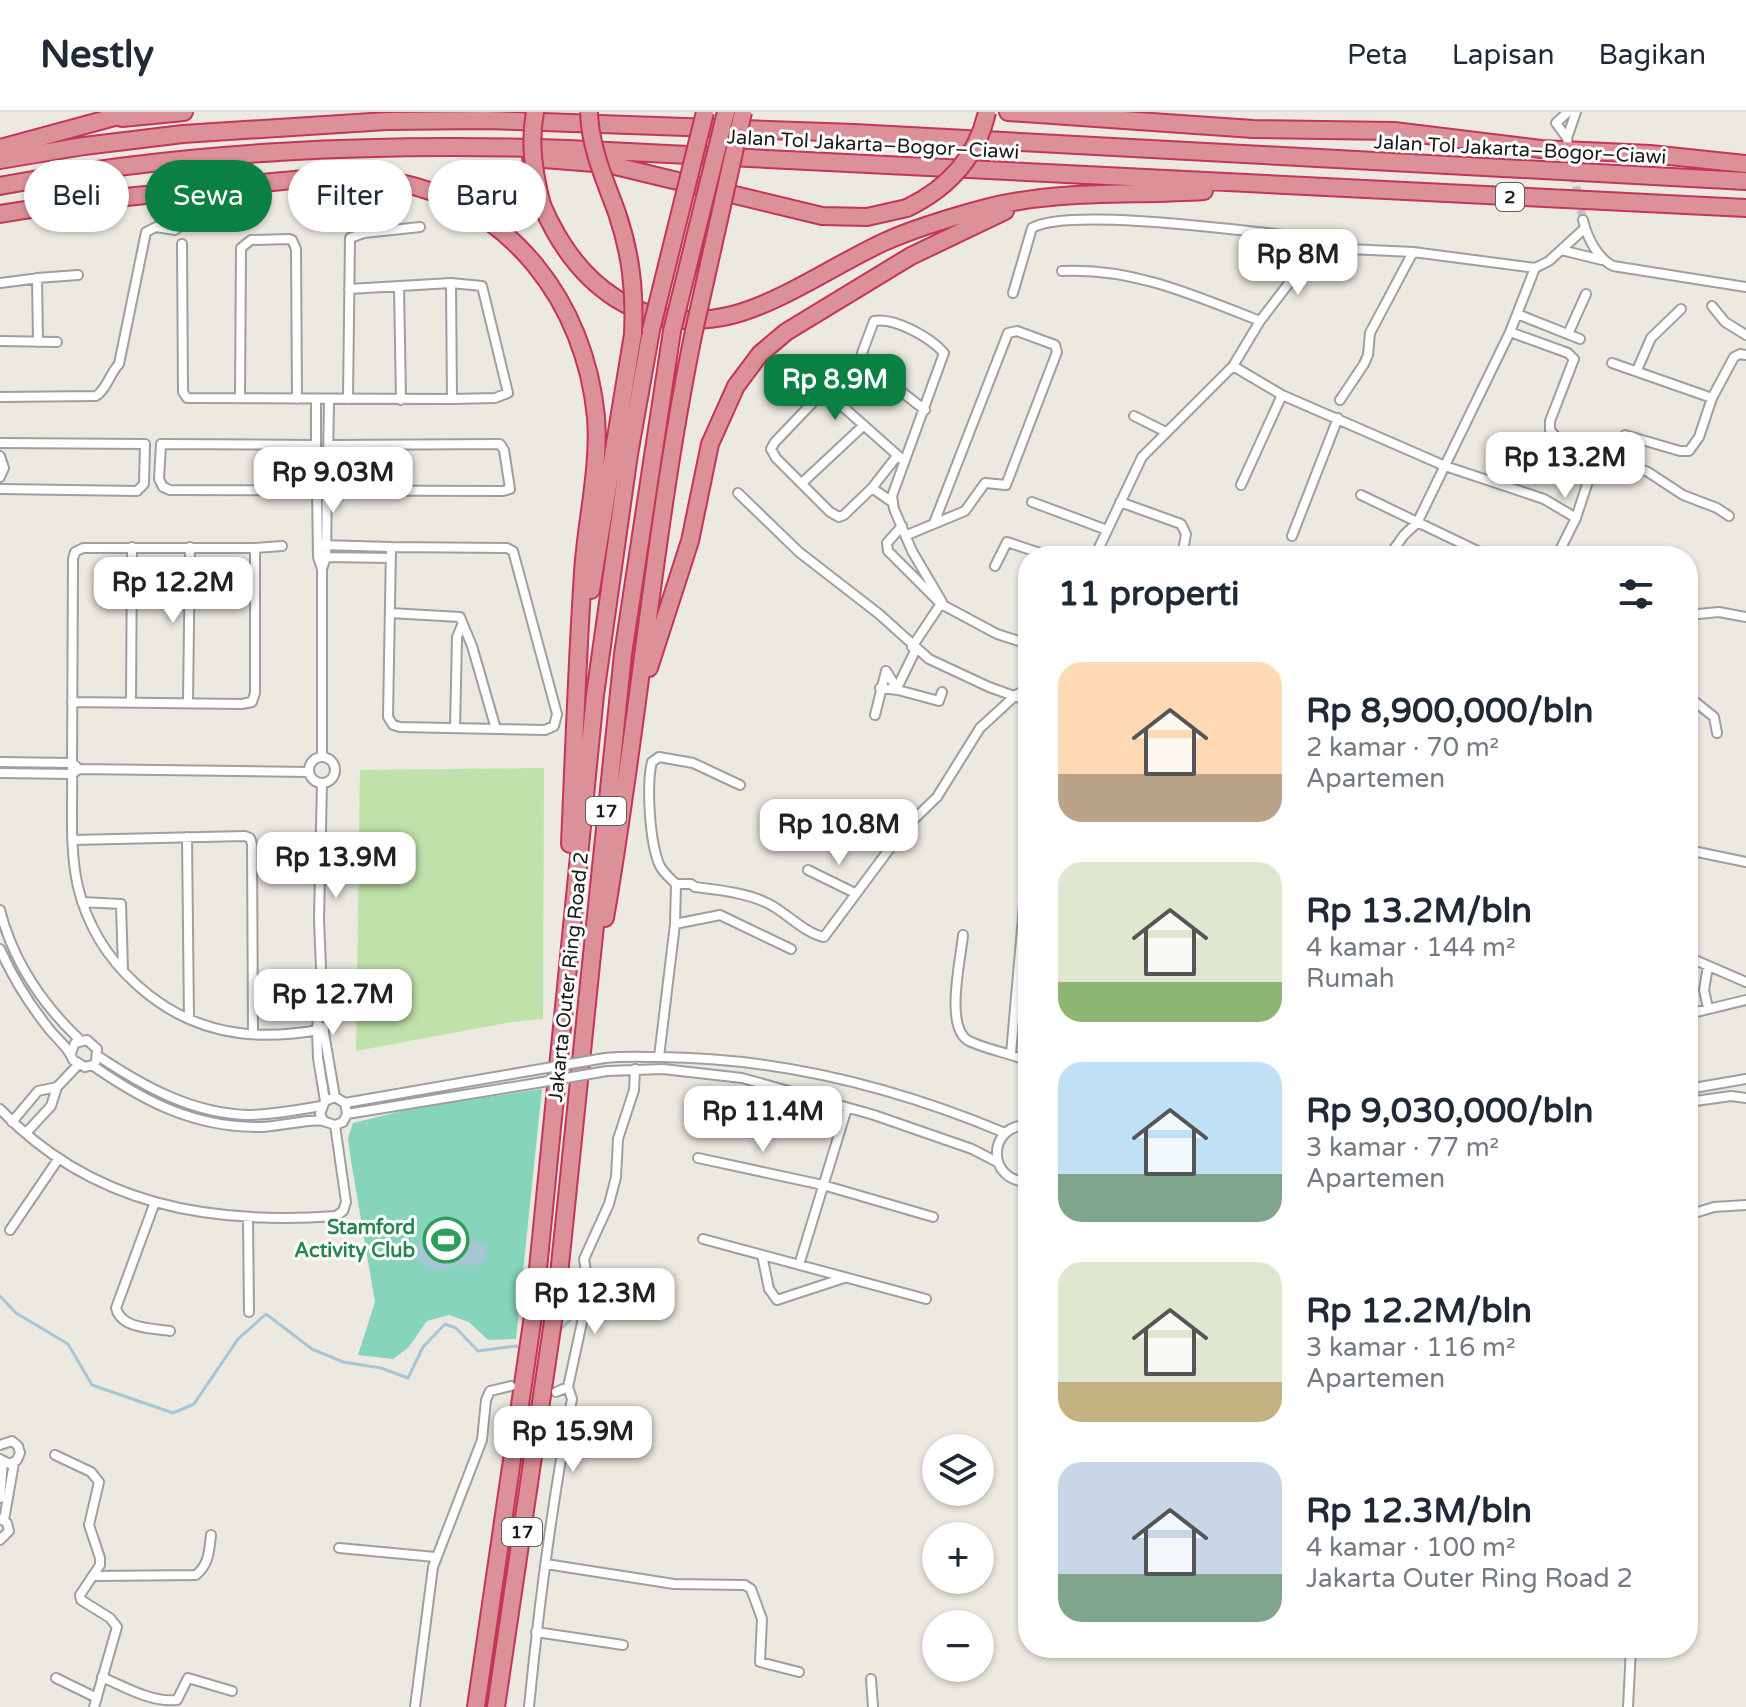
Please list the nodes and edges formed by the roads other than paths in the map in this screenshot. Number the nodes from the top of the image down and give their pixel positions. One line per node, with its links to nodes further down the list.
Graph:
1 (133, 112): 13 (highway)
2 (184, 112): 13 (highway)
3 (535, 112): 22 (highway, bridge)
4 (589, 112): 124 (highway, bridge)
5 (705, 112): 167 (highway, Jakarta Outer Ring Road 2 / 17, bridge)
6 (726, 112): 171 (highway, Jakarta Outer Ring Road 2 / 17, bridge)
7 (743, 112): 132 (highway, bridge)
8 (987, 112): 15 (highway, bridge)
9 (1008, 112): 14 (highway)
10 (1179, 112): 14 (highway)
11 (1568, 112): 12 (street)
12 (1576, 112)
13 (97, 120): 16 (highway)
14 (1253, 129): 18 (highway)
15 (463, 146): 20 (highway, Jalan Tol Jakarta–Bogor–Ciawi / 2); 21 (highway, Jalan Tol Jakarta–Bogor–Ciawi / 2)
16 (0, 148)
17 (0, 160): 19 (highway, Jalan Tol Jakarta–Bogor–Ciawi / 2)
18 (1746, 164)
19 (1746, 181)
20 (1273, 185): 22 (highway); 23 (highway, Jalan Tol Jakarta–Bogor–Ciawi / 2)
21 (0, 186)
22 (1027, 197): 132 (highway)
23 (1746, 208)
24 (0, 214): 124 (highway)
25 (420, 227): 40 (street)
26 (146, 232): 59 (street)
27 (182, 244): 60 (street)
28 (1322, 249): 30 (street); 41 (street); 46 (street)
29 (1561, 250): 31 (street); 31 (street); 32 (street)
30 (1413, 252): 32 (street); 68 (street)
31 (1603, 260): 39 (street)
32 (1535, 268): 45 (street)
33 (1062, 271): 46 (street)
34 (78, 273): 35 (street)
35 (37, 278): 36 (street); 52 (street)
36 (0, 283)
37 (451, 283): 38 (street); 65 (street); 65 (street)
38 (399, 286): 40 (street); 67 (street)
39 (1746, 287)
40 (349, 289): 64 (street)
41 (1013, 293)
42 (1586, 294): 48 (street)
43 (1712, 306): 49 (street)
44 (1681, 309): 57 (street)
45 (1517, 314): 47 (street); 48 (street)
46 (1260, 321): 56 (street)
47 (1510, 332): 78 (street); 83 (street)
48 (1568, 334): 50 (street)
49 (1746, 335)
50 (1580, 339)
51 (0, 341): 52 (street)
52 (38, 342): 53 (street)
53 (57, 342)
54 (1746, 355): 61 (street)
55 (1612, 363): 57 (street)
56 (1233, 366): 58 (street); 73 (street)
57 (1637, 370): 61 (street)
58 (1282, 395): 71 (street); 86 (street)
59 (0, 397)
60 (240, 398): 62 (street); 62 (street)
61 (1712, 398): 74 (street)
62 (297, 399): 63 (street)
63 (316, 399): 66 (street); 76 (street)
64 (348, 399): 66 (street); 67 (street)
65 (452, 399): 67 (street)
66 (329, 400): 77 (street)
67 (401, 400)
68 (1340, 400)
69 (925, 410): 69 (street); 80 (street)
70 (1134, 416): 73 (street)
71 (1338, 418): 83 (street); 101 (street)
72 (863, 426): 80 (street); 85 (street); 85 (street)
73 (1166, 432): 94 (street)
74 (1625, 435)
75 (0, 443): 89 (street)
76 (316, 445): 81 (street); 87 (street)
77 (329, 445): 82 (street); 87 (street)
78 (1597, 454): 95 (street); 96 (street)
79 (0, 456): 84 (street)
80 (901, 458): 88 (street); 92 (street)
81 (316, 460): 82 (street); 87 (street)
82 (328, 461): 87 (street)
83 (1445, 466): 96 (street); 98 (street)
84 (0, 477)
85 (802, 483): 88 (street)
86 (1241, 485)
87 (322, 488): 102 (street)
88 (872, 488): 92 (street)
89 (0, 489)
90 (738, 493): 123 (street)
91 (1361, 495): 98 (street)
92 (892, 502): 99 (street)
93 (1032, 502): 100 (street)
94 (1120, 502): 100 (street); 106 (street)
95 (1729, 516)
96 (1576, 518): 109 (street)
97 (934, 523): 97 (street); 99 (street)
98 (1417, 523): 107 (street); 108 (street)
99 (905, 530): 117 (street); 117 (street)
100 (1107, 530): 105 (street)
101 (1292, 536)
102 (322, 545): 112 (street); 114 (street)
103 (282, 546): 113 (street)
104 (1019, 546): 116 (street)
105 (1100, 546)
106 (1184, 546)
107 (1396, 546)
108 (1466, 546)
109 (1562, 546)
110 (132, 547): 111 (street); 129 (street); 130 (street)
111 (190, 547): 113 (street); 131 (street)
112 (391, 547): 115 (street); 136 (street)
113 (255, 548): 131 (street)
114 (322, 557): 115 (street); 138 (street)
115 (391, 558): 118 (street)
116 (995, 566)
117 (941, 604): 122 (street); 123 (street)
118 (390, 613): 121 (street); 135 (street)
119 (1698, 614): 120 (street)
120 (1746, 617)
121 (462, 625): 135 (street); 136 (street)
122 (1018, 641)
123 (914, 648): 126 (street); 128 (street)
124 (578, 663): 167 (highway)
125 (880, 688): 126 (street); 126 (street); 134 (street)
126 (898, 689): 127 (street)
127 (942, 692)
128 (1016, 695): 151 (street)
129 (72, 702): 130 (street); 140 (street)
130 (131, 702): 131 (street)
131 (188, 702)
132 (637, 707): 171 (highway)
133 (1698, 707): 137 (street)
134 (875, 715)
135 (455, 728): 136 (street)
136 (496, 729)
137 (1717, 733)
138 (322, 757): 141 (street); 143 (street)
139 (0, 762): 140 (street); 142 (street)
140 (75, 769): 141 (street); 142 (street); 146 (street)
141 (309, 772): 143 (street)
142 (0, 773)
143 (322, 783): 168 (street)
144 (740, 785): 150 (street)
145 (187, 837): 146 (street); 166 (street); 169 (street)
146 (73, 840): 152 (street)
147 (1698, 852): 148 (street)
148 (1746, 862)
149 (808, 870): 151 (street)
150 (676, 884): 151 (street); 154 (street)
151 (855, 893)
152 (82, 902): 160 (street); 160 (street)
153 (0, 910): 170 (street)
154 (675, 924): 157 (street); 175 (street)
155 (963, 935): 173 (street)
156 (0, 949): 172 (street)
157 (791, 949)
158 (1698, 962): 159 (street)
159 (1708, 966): 162 (street); 164 (street)
160 (123, 972): 166 (street)
161 (1018, 974): 173 (street)
162 (1746, 982)
163 (1746, 1000): 164 (street)
164 (1708, 1008): 165 (street)
165 (1698, 1011)
166 (189, 1018): 169 (street)
167 (562, 1026): 241 (highway, Jakarta Outer Ring Road 2 / 17)
168 (320, 1030): 169 (street); 183 (street); 186 (street)
169 (253, 1034)
170 (80, 1040): 172 (street); 174 (street)
171 (582, 1052): 242 (highway, Jakarta Outer Ring Road 2 / 17)
172 (71, 1053): 177 (street)
173 (1011, 1054): 176 (street)
174 (98, 1056): 178 (street); 186 (street)
175 (659, 1057): 187 (street, bridge); 196 (street)
176 (1018, 1057)
177 (78, 1065): 178 (street); 181 (street)
178 (92, 1065): 191 (street)
179 (635, 1069): 188 (street); 190 (street, bridge); 216 (street)
180 (1746, 1079): 182 (street)
181 (57, 1087): 192 (street); 195 (street)
182 (1698, 1087)
183 (335, 1097): 186 (street); 187 (street)
184 (1746, 1098): 185 (street)
185 (1698, 1101)
186 (323, 1103): 191 (street)
187 (345, 1103): 190 (street)
188 (847, 1108): 199 (street); 201 (street)
189 (0, 1109): 192 (street)
190 (347, 1114): 193 (street)
191 (323, 1120): 193 (street)
192 (12, 1122): 195 (street)
193 (335, 1125): 206 (street)
194 (1018, 1126): 196 (street)
195 (26, 1133): 197 (street)
196 (1005, 1133): 199 (street)
197 (59, 1158): 202 (street); 207 (street)
198 (698, 1158): 201 (street)
199 (997, 1162): 200 (street)
200 (1018, 1181)
201 (823, 1185): 205 (street); 210 (street)
202 (155, 1202): 206 (street); 214 (street)
203 (1746, 1205): 204 (street)
204 (1698, 1212)
205 (933, 1217)
206 (248, 1219): 213 (street)
207 (10, 1230)
208 (703, 1239): 209 (street)
209 (762, 1255): 210 (street); 211 (street)
210 (799, 1265): 211 (street)
211 (846, 1278): 212 (street)
212 (926, 1299)
213 (249, 1312)
214 (170, 1331)
215 (511, 1386): 228 (street)
216 (568, 1387): 217 (street); 229 (street)
217 (556, 1392)
218 (0, 1445): 221 (street)
219 (55, 1455): 230 (street)
220 (1, 1461): 221 (street); 222 (street)
221 (14, 1463): 223 (street)
222 (0, 1498)
223 (2, 1520): 225 (street)
224 (211, 1535): 230 (street)
225 (0, 1540): 226 (street)
226 (0, 1547)
227 (339, 1548): 228 (street)
228 (435, 1557): 240 (street)
229 (546, 1564): 231 (street); 234 (street)
230 (94, 1576): 235 (street)
231 (536, 1632): 232 (street); 243 (street)
232 (623, 1645)
233 (1630, 1658): 245 (street)
234 (799, 1672)
235 (102, 1677): 238 (street); 239 (street)
236 (56, 1678): 239 (street)
237 (871, 1679): 244 (street)
238 (232, 1691)
239 (96, 1702)
240 (415, 1707)
241 (476, 1707)
242 (496, 1707)
243 (529, 1707)
244 (873, 1707)
245 (1628, 1707)

